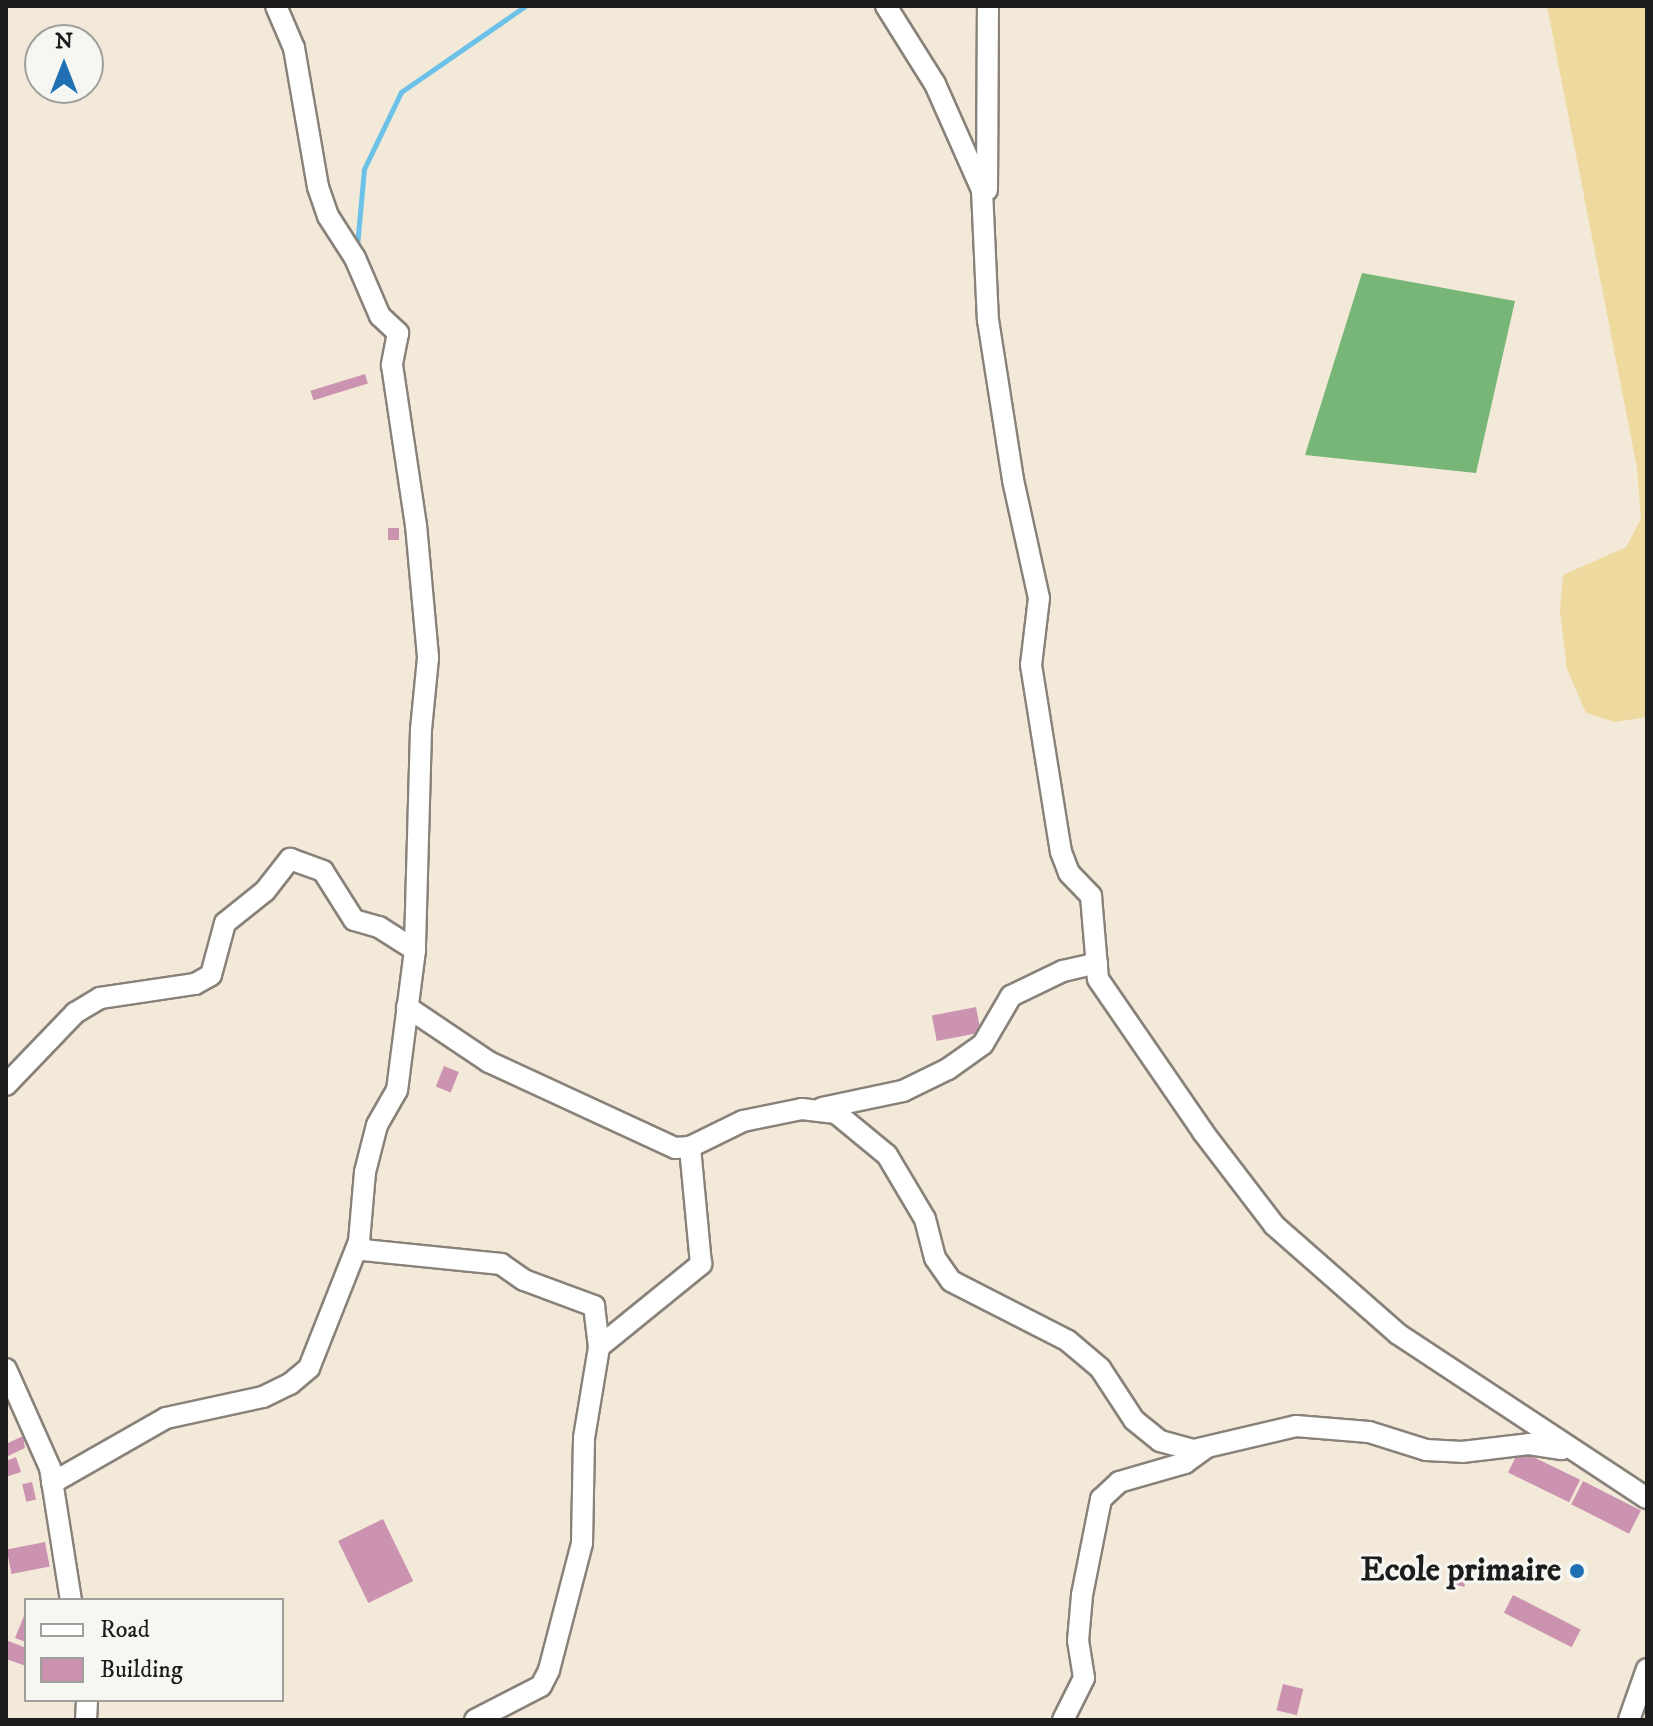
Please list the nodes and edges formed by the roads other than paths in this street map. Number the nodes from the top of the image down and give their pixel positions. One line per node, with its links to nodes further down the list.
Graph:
1 (276, 6): 5 (street)
2 (886, 6): 4 (street)
3 (988, 6): 4 (street)
4 (987, 230): 6 (street)
5 (415, 950): 7 (street); 8 (street)
6 (1097, 963): 9 (street); 15 (street)
7 (407, 1007): 10 (street); 11 (street)
8 (6, 1085)
9 (818, 1109): 10 (street); 14 (street)
10 (690, 1147): 12 (street)
11 (359, 1242): 12 (street); 16 (street)
12 (599, 1347): 21 (street)
13 (6, 1369): 16 (street)
14 (1210, 1446): 15 (street); 22 (street)
15 (1570, 1451): 17 (street)
16 (52, 1483): 18 (street)
17 (1647, 1498)
18 (71, 1598)
19 (1647, 1669): 23 (street)
20 (1647, 1708): 23 (street)
21 (475, 1720)
22 (1063, 1720)
23 (1630, 1720)

